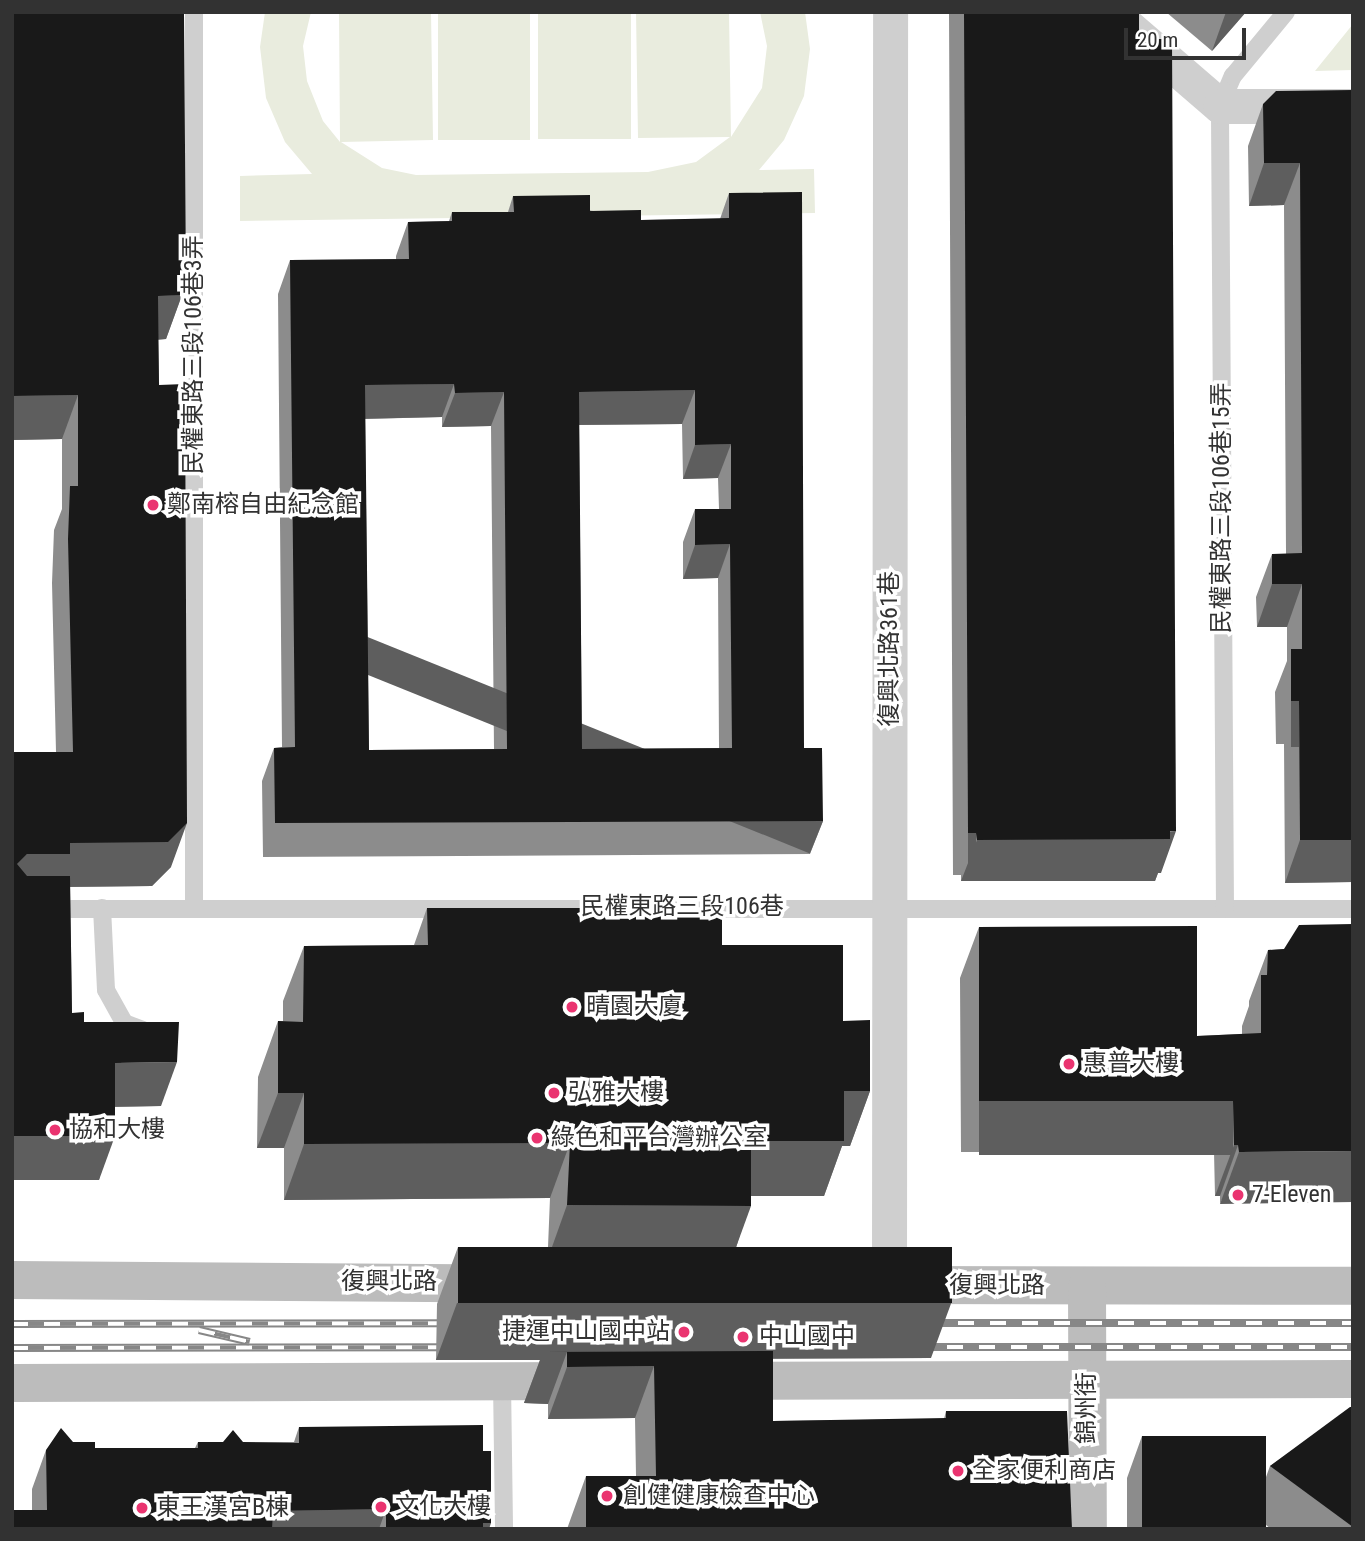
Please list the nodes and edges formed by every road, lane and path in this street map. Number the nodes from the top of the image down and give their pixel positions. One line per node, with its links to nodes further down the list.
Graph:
1 (194, 12): 7 (lane, 民權東路三段106巷3弄)
2 (890, 12): 8 (street, 復興北路361巷)
3 (1111, 12): 5 (street)
4 (1286, 12): 5 (lane)
5 (1220, 106): 6 (street); 11 (lane, 民權東路三段106巷15弄)
6 (1353, 106)
7 (194, 907): 8 (lane, 民權東路三段106巷); 9 (lane, 民權東路三段106巷)
8 (889, 907): 11 (lane, 民權東路三段106巷); 17 (street, 復興北路361巷)
9 (102, 908): 10 (lane, 民權東路三段106巷); 13 (lane)
10 (12, 909)
11 (1225, 909): 12 (lane, 民權東路三段106巷)
12 (1353, 909)
13 (162, 1033)
14 (12, 1280): 15 (main road, 復興北路)
15 (527, 1283)
16 (847, 1285): 17 (main road, 復興北路)
17 (889, 1285): 19 (main road, 復興北路)
18 (1353, 1286): 19 (main road, 復興北路)
19 (1087, 1287): 21 (main road, 錦州街)
20 (1353, 1379): 21 (main road)
21 (1087, 1380): 23 (main road); 27 (main road, 錦州街)
22 (627, 1381): 24 (main road)
23 (682, 1381)
24 (502, 1382): 25 (main road); 26 (lane)
25 (12, 1383)
26 (504, 1529)
27 (1088, 1529)

